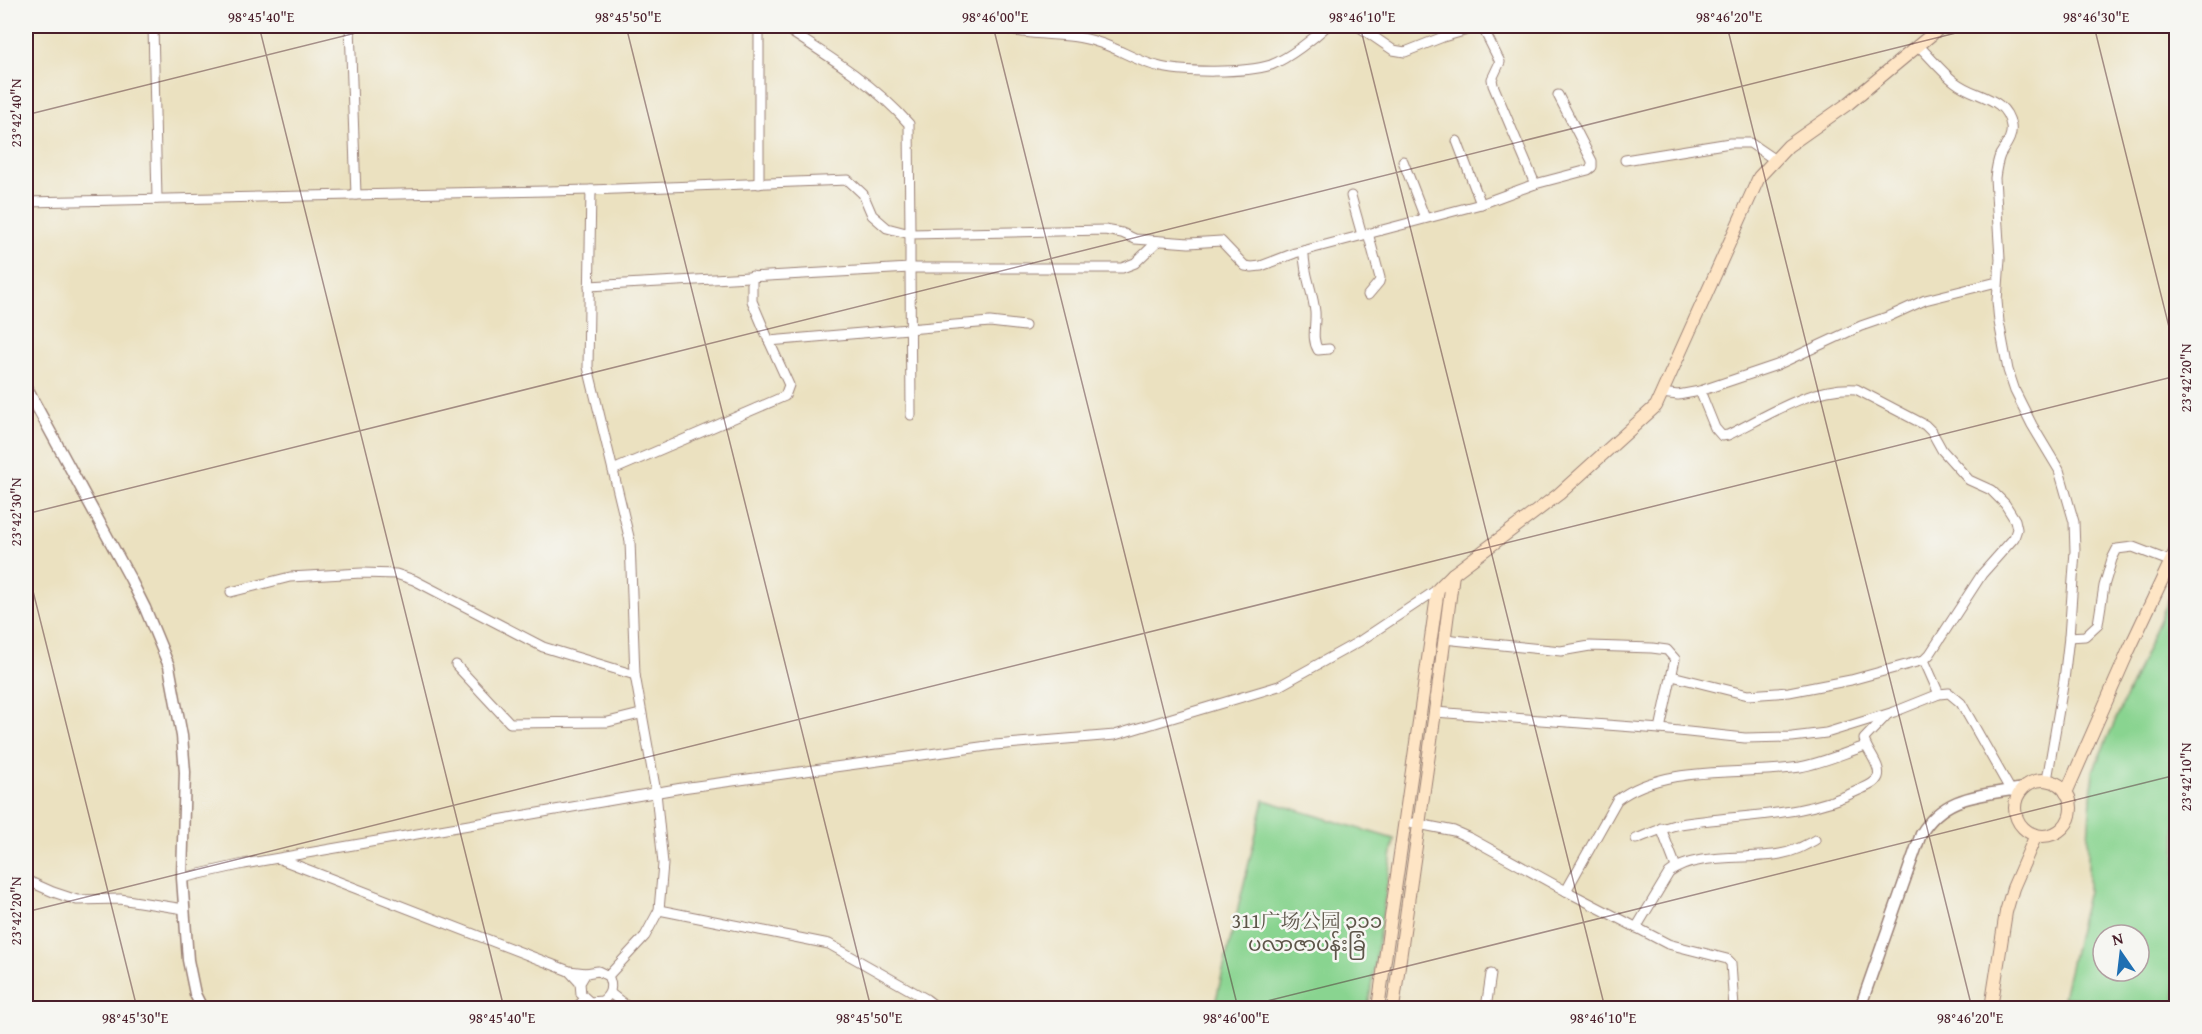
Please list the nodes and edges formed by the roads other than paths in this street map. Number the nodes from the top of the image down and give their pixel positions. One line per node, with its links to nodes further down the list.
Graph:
1 (153, 26): 20 (street)
2 (350, 26): 18 (street)
3 (759, 26): 15 (street)
4 (782, 26): 24 (street)
5 (998, 26): 6 (street)
6 (1327, 26)
7 (1358, 26): 16 (street)
8 (1942, 26): 9 (main road)
9 (1919, 46): 13 (main road); 30 (street)
10 (1558, 95): 16 (street)
11 (1457, 141): 22 (street)
12 (1625, 159): 13 (street)
13 (1775, 159): 39 (main road)
14 (1403, 161): 23 (street)
15 (759, 183): 17 (street); 24 (street)
16 (1535, 184): 22 (street)
17 (591, 190): 18 (street); 31 (street)
18 (356, 195): 20 (street)
19 (1351, 196): 25 (street)
20 (157, 199): 21 (street)
21 (26, 202)
22 (1481, 204): 23 (street)
23 (1425, 218): 25 (street)
24 (910, 234): 26 (street); 28 (street)
25 (1365, 234): 27 (street); 32 (street)
26 (1158, 241): 27 (street); 28 (street)
27 (1304, 251): 36 (street)
28 (910, 268): 29 (street); 34 (street)
29 (752, 276): 31 (street); 35 (street)
30 (1997, 282): 38 (street); 46 (street)
31 (589, 286): 41 (street)
32 (1368, 295)
33 (1025, 326): 34 (street)
34 (910, 328): 35 (street); 40 (street)
35 (769, 341): 41 (street)
36 (1329, 349)
37 (26, 387): 70 (street)
38 (1700, 391): 39 (street); 48 (street)
39 (1661, 393): 43 (main road)
40 (911, 414)
41 (613, 470): 50 (street)
42 (2174, 556): 46 (street); 61 (main road)
43 (1453, 574): 44 (main road); 47 (main road)
44 (1438, 589): 60 (street); 62 (main road)
45 (231, 592): 50 (street)
46 (2069, 637): 58 (street)
47 (1444, 639): 51 (street); 53 (main road)
48 (1924, 660): 51 (street); 52 (street)
49 (456, 665): 54 (street)
50 (634, 675): 54 (street)
51 (1672, 676): 56 (street)
52 (1939, 694): 55 (street); 59 (street)
53 (1435, 712): 56 (street); 63 (main road)
54 (640, 714): 60 (street)
55 (1889, 714): 56 (street); 57 (street)
56 (1660, 729)
57 (1866, 746): 64 (street); 72 (street)
58 (2047, 780): 59 (main road); 61 (main road)
59 (2017, 790): 65 (main road); 95 (street)
60 (656, 792): 68 (street); 75 (street)
61 (2067, 793): 65 (main road)
62 (1405, 822): 63 (street); 74 (main road)
63 (1419, 824): 72 (street); 76 (main road)
64 (1660, 828): 66 (street); 69 (street)
65 (2036, 835): 96 (main road)
66 (1636, 839)
67 (1815, 840): 69 (street)
68 (279, 859): 70 (street); 78 (street)
69 (1676, 867): 77 (street)
70 (182, 878): 73 (street)
71 (26, 880): 73 (street)
72 (1566, 891): 77 (street)
73 (184, 909): 88 (street)
74 (1392, 909): 76 (main road); 86 (main road)
75 (658, 910): 81 (street); 92 (street)
76 (1407, 911): 87 (main road)
77 (1636, 928): 94 (street)
78 (568, 970): 79 (street); 82 (street)
79 (586, 973): 81 (street); 82 (street)
80 (1491, 974): 93 (street)
81 (608, 976): 83 (street)
82 (580, 983): 84 (street)
83 (610, 993): 85 (street); 91 (street)
84 (585, 999): 85 (street); 89 (street)
85 (602, 1001): 90 (street)
86 (1379, 1002): 87 (main road)
87 (1394, 1003)
88 (202, 1008)
89 (576, 1008)
90 (611, 1008)
91 (629, 1008)
92 (938, 1008)
93 (1486, 1008)
94 (1734, 1008)
95 (1860, 1008)
96 (1991, 1008)

